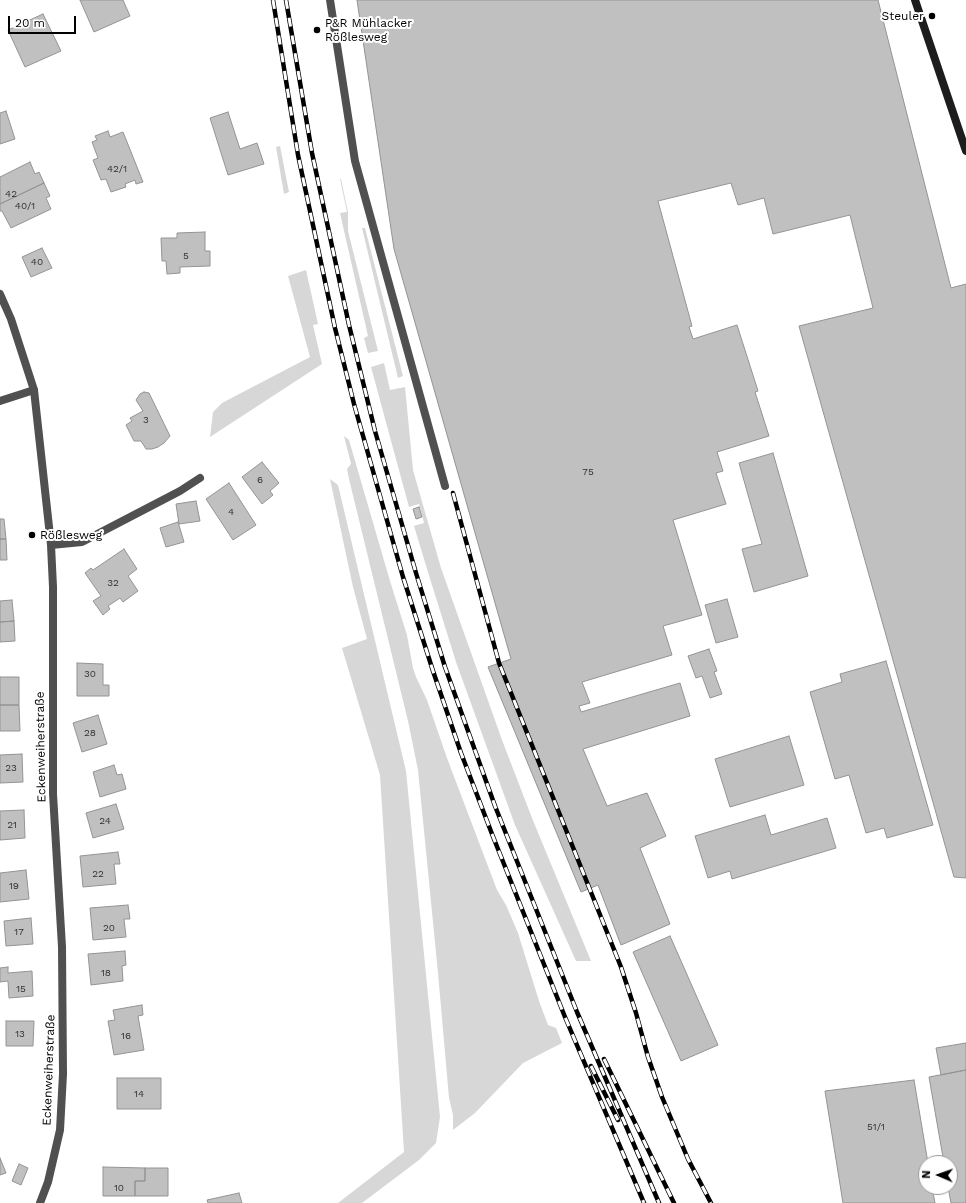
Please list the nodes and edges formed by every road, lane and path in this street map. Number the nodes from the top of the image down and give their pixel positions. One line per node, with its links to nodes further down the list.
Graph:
1 (330, 0): 8 (street)
2 (915, 0): 3 (street)
3 (966, 151)
4 (0, 294): 5 (street, Eckenweiherstraße)
5 (34, 390): 6 (street); 9 (street, Eckenweiherstraße)
6 (0, 401)
7 (200, 478): 9 (street)
8 (444, 486)
9 (51, 545): 10 (street, Eckenweiherstraße)
10 (40, 1203)

